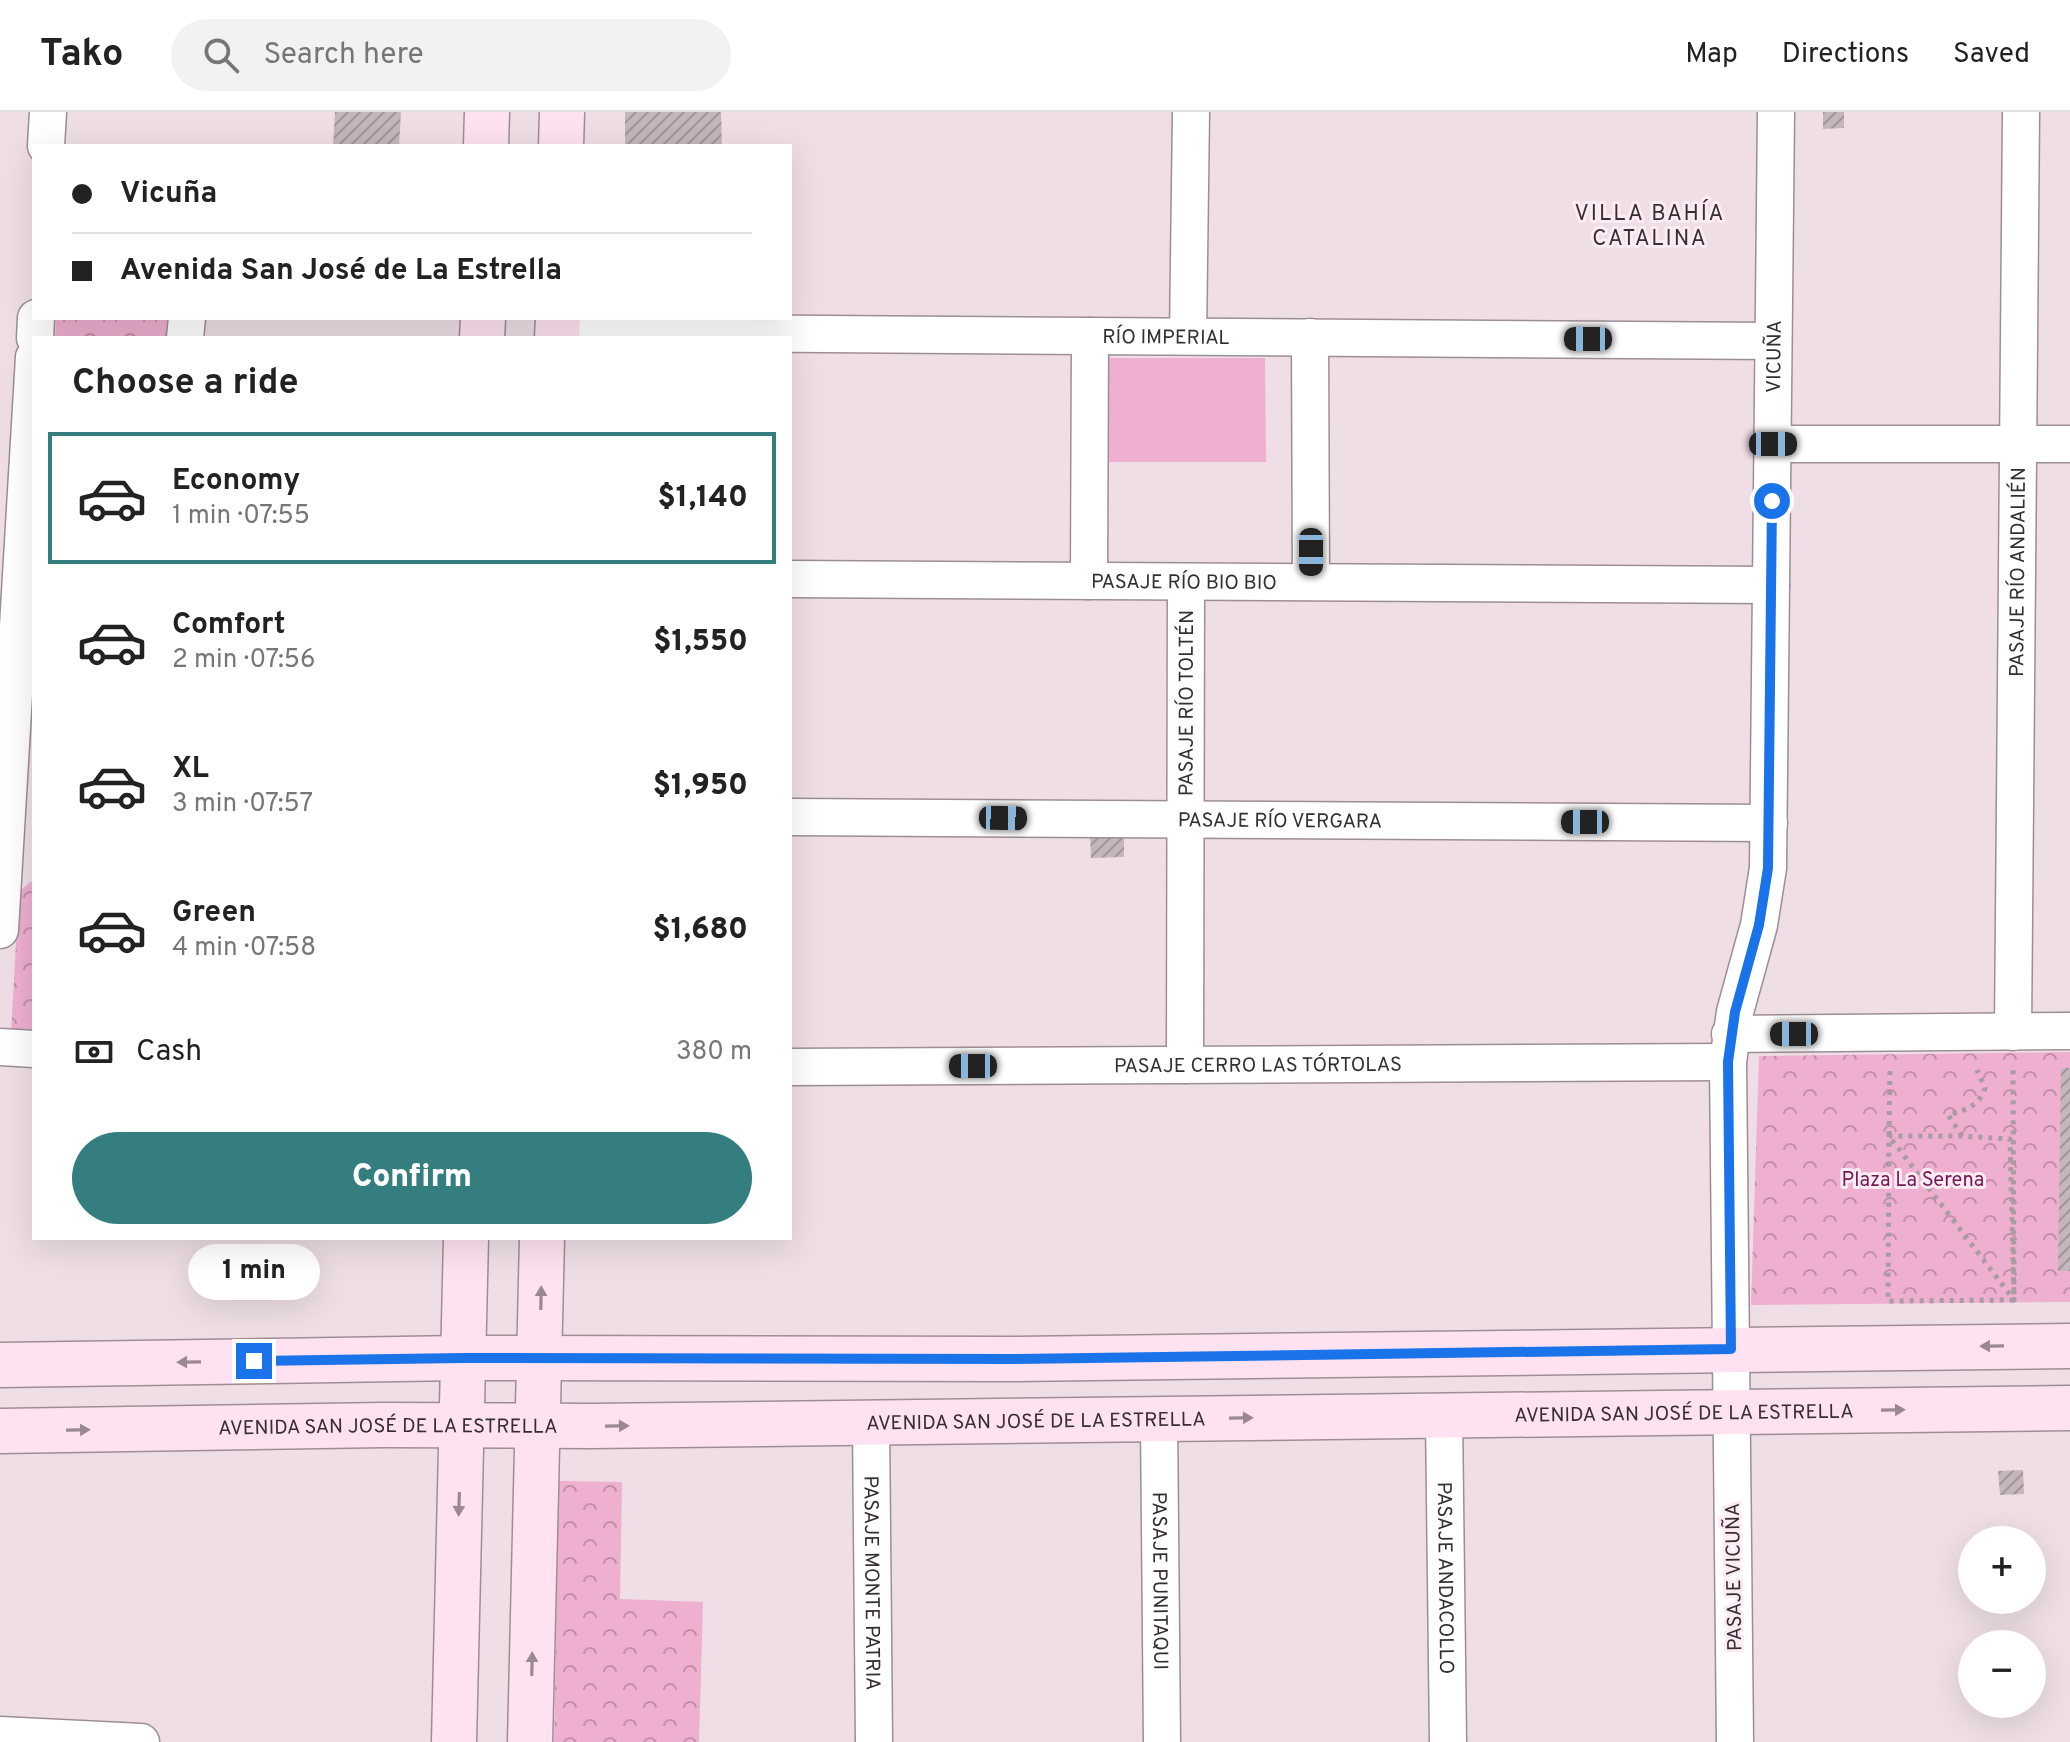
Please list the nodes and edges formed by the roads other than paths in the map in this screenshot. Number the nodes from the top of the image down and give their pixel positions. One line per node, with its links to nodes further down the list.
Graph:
1 (48, 112): 7 (street)
2 (487, 112): 8 (main road)
3 (562, 112): 9 (main road)
4 (1191, 112): 12 (street)
5 (1776, 112): 14 (street, VICUÑA)
6 (2021, 112): 17 (street, PASAJE RÍO ANDALIÉN)
7 (46, 144)
8 (486, 144)
9 (561, 144)
10 (558, 329): 11 (street, RÍO IMPERIAL)
11 (1090, 336): 12 (street, RÍO IMPERIAL); 20 (street)
12 (1188, 336): 13 (street, RÍO IMPERIAL)
13 (1310, 337): 14 (street, RÍO IMPERIAL); 22 (street)
14 (1773, 341): 16 (street, VICUÑA)
15 (32, 420): 24 (street)
16 (1773, 444): 17 (street); 23 (street, VICUÑA)
17 (2018, 444): 18 (street); 31 (street, PASAJE RÍO ANDALIÉN)
18 (2070, 444)
19 (792, 579): 20 (street, PASAJE RÍO BIO BIO)
20 (1089, 581): 21 (street, PASAJE RÍO BIO BIO)
21 (1186, 582): 22 (street, PASAJE RÍO BIO BIO); 26 (street, PASAJE RÍO TOLTÉN)
22 (1311, 582): 23 (street, PASAJE RÍO BIO BIO)
23 (1771, 585): 27 (street, VICUÑA)
24 (16, 701): 28 (street)
25 (792, 817): 26 (street, PASAJE RÍO VERGARA)
26 (1186, 819): 27 (street, PASAJE RÍO VERGARA); 35 (street, PASAJE RÍO TOLTÉN)
27 (1769, 823): 33 (street, VICUÑA)
28 (19, 870): 29 (street)
29 (0, 930)
30 (2070, 1031): 31 (street, PASAJE CERRO LAS TÓRTOLAS)
31 (2013, 1032): 33 (street, PASAJE CERRO LAS TÓRTOLAS)
32 (0, 1047): 34 (street)
33 (1729, 1048): 35 (street, PASAJE CERRO LAS TÓRTOLAS); 40 (street, VICUÑA)
34 (32, 1049)
35 (1185, 1065): 36 (street, PASAJE CERRO LAS TÓRTOLAS)
36 (792, 1067)
37 (466, 1240): 41 (main road)
38 (542, 1240): 42 (main road, one-way to 38)
39 (2070, 1346): 40 (main road, one-way to 40)
40 (1731, 1349): 42 (main road); 45 (street, VICUÑA)
41 (463, 1358): 42 (main road); 43 (main road, one-way to 43); 49 (main road)
42 (540, 1359): 50 (main road)
43 (0, 1365)
44 (2070, 1408): 45 (main road, AVENIDA SAN JOSÉ DE LA ESTRELLA, one-way to 44)
45 (1731, 1412): 46 (main road, AVENIDA SAN JOSÉ DE LA ESTRELLA); 60 (street, PASAJE VICUÑA)
46 (1444, 1416): 47 (main road, AVENIDA SAN JOSÉ DE LA ESTRELLA, one-way to 46); 59 (street, PASAJE ANDACOLLO)
47 (1159, 1419): 48 (main road, AVENIDA SAN JOSÉ DE LA ESTRELLA); 58 (street, PASAJE PUNITAQUI)
48 (871, 1423): 50 (main road, AVENIDA SAN JOSÉ DE LA ESTRELLA, one-way to 48); 57 (street, PASAJE MONTE PATRIA)
49 (462, 1426): 50 (main road, AVENIDA SAN JOSÉ DE LA ESTRELLA); 51 (main road, AVENIDA SAN JOSÉ DE LA ESTRELLA, one-way to 49); 55 (main road, one-way to 55)
50 (539, 1427): 56 (main road, one-way to 50)
51 (0, 1431)
52 (0, 1735): 53 (street)
53 (135, 1742): 54 (street)
54 (141, 1742)
55 (454, 1742)
56 (530, 1742)
57 (874, 1742)
58 (1162, 1742)
59 (1448, 1742)
60 (1735, 1742)

